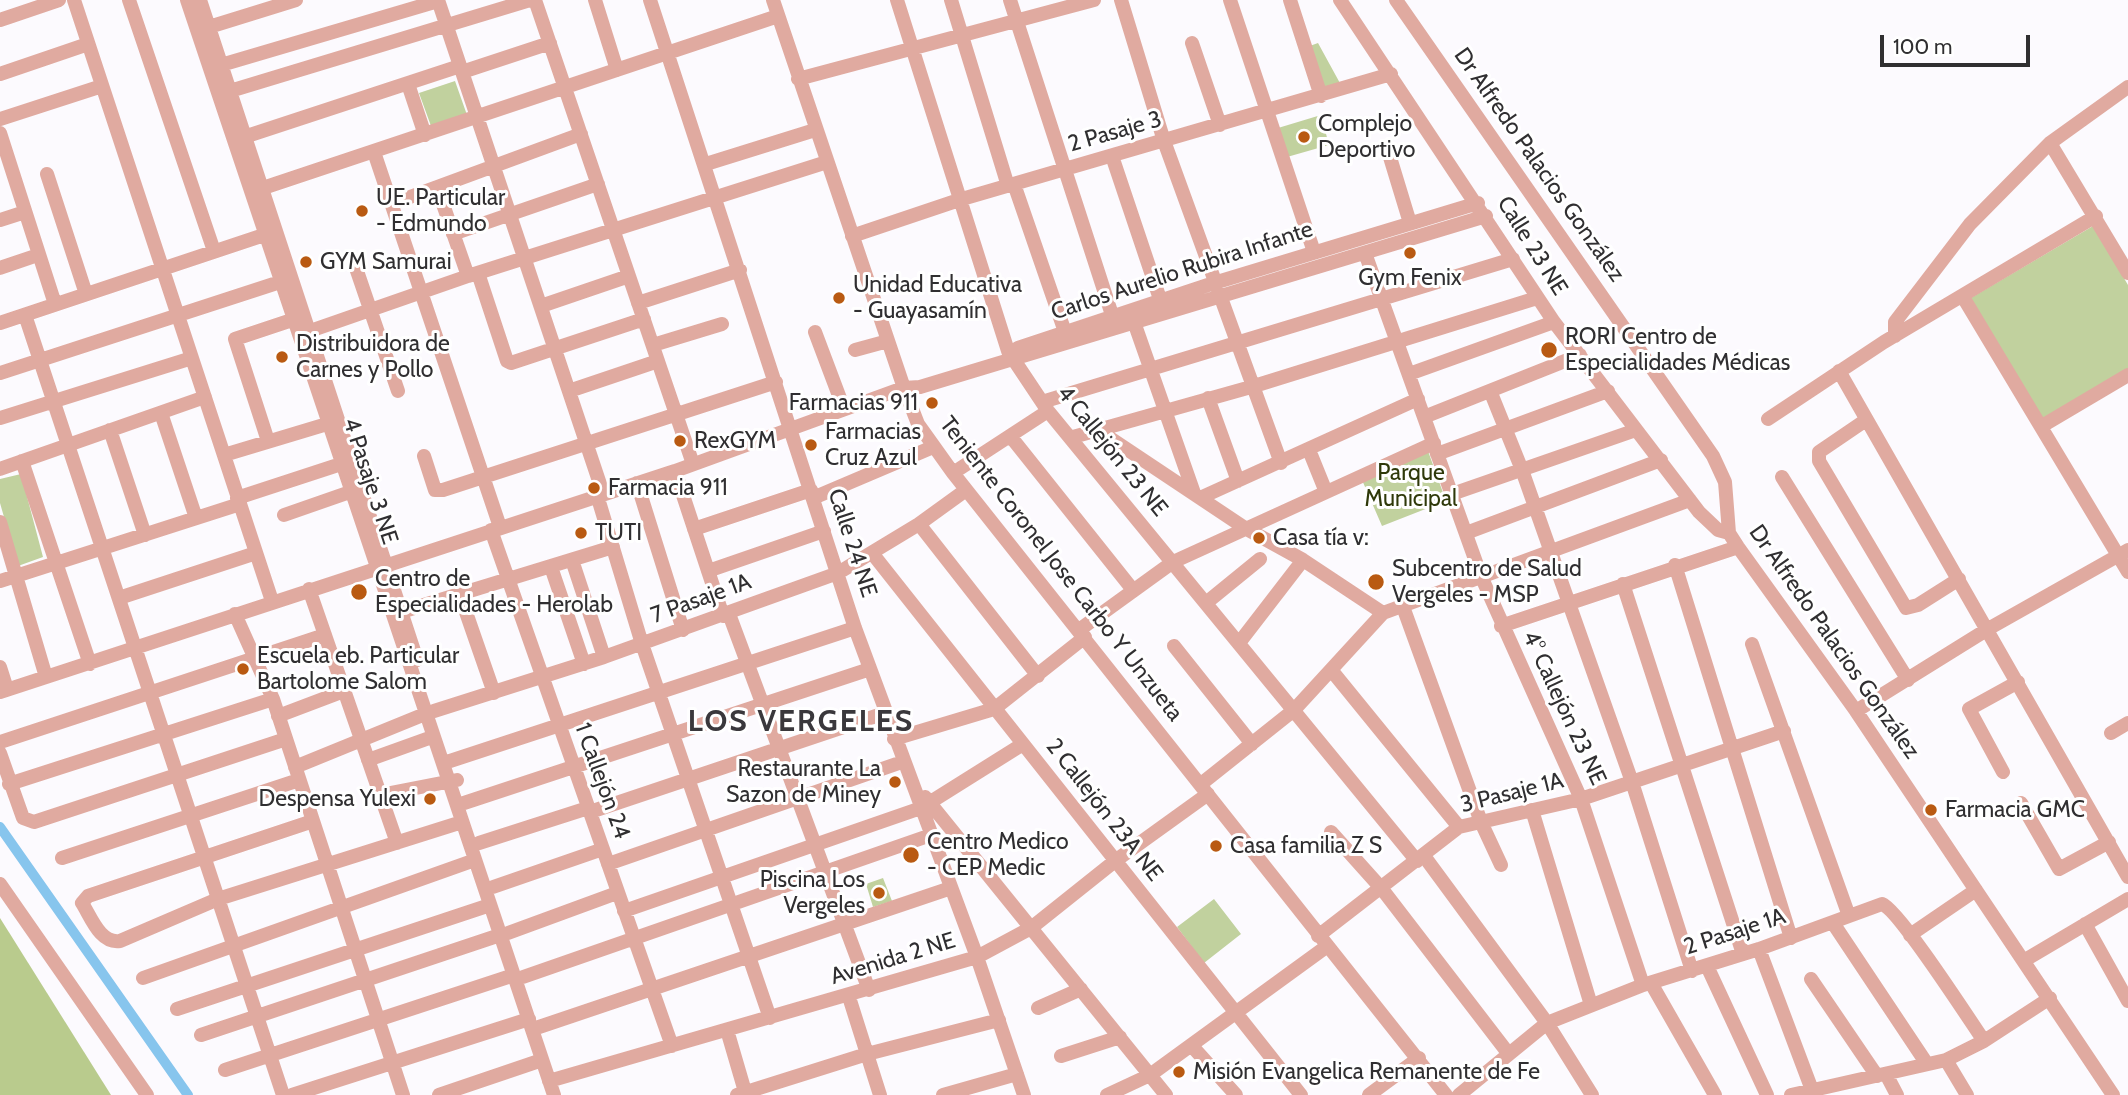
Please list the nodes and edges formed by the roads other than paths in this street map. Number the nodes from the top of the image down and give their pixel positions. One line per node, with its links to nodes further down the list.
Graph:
1 (59, 0): 22 (street)
2 (74, 0): 31 (street)
3 (129, 0): 84 (street)
4 (187, 0): 82 (street, 4 Pasaje 3 NE)
5 (200, 0): 26 (street, 4 Pasaje 3 NE)
6 (296, 0): 26 (street)
7 (438, 0): 27 (street); 34 (street)
8 (533, 0): 27 (street); 29 (street)
9 (595, 0): 36 (street)
10 (650, 0): 33 (street, Calle 24 NE)
11 (773, 0): 23 (street, Teniente Coronel Jose Carbo Y Unzueta)
12 (897, 0): 32 (street, 4 Callejón 23 NE)
13 (951, 0): 28 (street)
14 (1010, 0): 25 (street)
15 (1094, 0): 21 (street)
16 (1121, 0): 55 (street)
17 (1230, 0): 46 (street)
18 (1290, 0): 45 (street)
19 (1340, 0): 38 (street, Calle 23 NE)
20 (1396, 0): 207 (street, Dr Alfredo Palacios González)
21 (1064, 3): 25 (street)
22 (23, 6): 24 (street)
23 (778, 16): 33 (street); 39 (street, Teniente Coronel Jose Carbo Y Unzueta)
24 (0, 20)
25 (1017, 20): 28 (street); 64 (street)
26 (209, 27): 34 (street, 4 Pasaje 3 NE)
27 (447, 27): 35 (street); 44 (street)
28 (962, 34): 32 (street); 67 (street)
29 (550, 43): 35 (street); 42 (street)
30 (1192, 43): 49 (street)
31 (88, 44): 37 (street); 41 (street)
32 (914, 48): 39 (street); 71 (street, 4 Callejón 23 NE)
33 (667, 54): 36 (street); 61 (street, Calle 24 NE)
34 (221, 65): 44 (street, 4 Pasaje 3 NE)
35 (461, 69): 40 (street); 47 (street)
36 (617, 70): 42 (street)
37 (0, 74)
38 (1391, 74): 45 (street, 2 Pasaje 3); 72 (street, Calle 23 NE)
39 (798, 79): 50 (street, Teniente Coronel Jose Carbo Y Unzueta)
40 (408, 84): 53 (street); 54 (street)
41 (102, 86): 48 (street); 91 (street)
42 (565, 88): 47 (street); 52 (street)
43 (2128, 88): 56 (street)
44 (230, 91): 54 (street, 4 Pasaje 3 NE)
45 (1321, 96): 46 (street, 2 Pasaje 3)
46 (1266, 112): 49 (street, 2 Pasaje 3); 85 (street)
47 (477, 117): 53 (street); 63 (street)
48 (0, 119)
49 (1220, 125): 55 (street, 2 Pasaje 3)
50 (815, 130): 60 (street, Teniente Coronel Jose Carbo Y Unzueta); 61 (street)
51 (0, 133): 62 (street)
52 (581, 134): 63 (street); 66 (street)
53 (425, 135): 57 (street)
54 (244, 137): 69 (street, 4 Pasaje 3 NE)
55 (1164, 141): 59 (street, 2 Pasaje 3); 98 (street)
56 (2050, 143): 77 (street); 121 (street)
57 (374, 152): 69 (street); 73 (street, 1 Callejón 24)
58 (1389, 154): 79 (street)
59 (1112, 156): 64 (street, 2 Pasaje 3); 104 (street)
60 (827, 162): 70 (street); 83 (street, Teniente Coronel Jose Carbo Y Unzueta)
61 (706, 164): 70 (street, Calle 24 NE)
62 (5, 166): 74 (street)
63 (494, 166): 68 (street); 75 (street)
64 (1065, 170): 67 (street, 2 Pasaje 3); 111 (street)
65 (47, 174): 100 (street)
66 (598, 184): 75 (street); 80 (street)
67 (1011, 185): 71 (street, 2 Pasaje 3); 120 (street)
68 (437, 187): 73 (street); 81 (street)
69 (260, 189): 118 (street, 4 Pasaje 3 NE)
70 (716, 197): 80 (street); 93 (street, Calle 24 NE)
71 (962, 199): 83 (street, 2 Pasaje 3); 128 (street, 4 Callejón 23 NE)
72 (1478, 203): 76 (street, Calle 23 NE); 79 (street, Carlos Aurelio Rubira Infante)
73 (391, 204): 99 (street, 1 Callejón 24)
74 (25, 212): 78 (street); 87 (street)
75 (510, 215): 81 (street); 88 (street)
76 (1486, 216): 86 (street, Carlos Aurelio Rubira Infante); 89 (street, Calle 23 NE)
77 (2096, 216): 94 (street); 102 (street)
78 (0, 220)
79 (1410, 223): 85 (street, Carlos Aurelio Rubira Infante)
80 (613, 229): 88 (street); 96 (street)
81 (453, 234): 95 (street)
82 (264, 235): 84 (street); 97 (street, 4 Pasaje 3 NE)
83 (852, 236): 123 (street, Teniente Coronel Jose Carbo Y Unzueta)
84 (214, 251): 91 (street)
85 (1314, 252): 98 (street, Carlos Aurelio Rubira Infante)
86 (1365, 253): 98 (street, Carlos Aurelio Rubira Infante); 101 (street, 4° Callejón 23 NE)
87 (38, 255): 90 (street); 106 (street)
88 (525, 258): 95 (street); 107 (street)
89 (1513, 259): 101 (street); 103 (street, Calle 23 NE)
90 (0, 268)
91 (162, 268): 100 (street); 110 (street)
92 (356, 268): 108 (street)
93 (740, 270): 105 (street); 138 (street, Calle 24 NE)
94 (2128, 273)
95 (473, 275): 99 (street); 126 (street)
96 (629, 276): 105 (street); 107 (street)
97 (280, 282): 110 (street); 113 (street, 4 Pasaje 3 NE)
98 (1217, 290): 104 (street, Carlos Aurelio Rubira Infante); 116 (street, Carlos Aurelio Rubira Infante); 124 (street)
99 (422, 292): 108 (street); 185 (street, 1 Callejón 24)
100 (86, 294): 106 (street)
101 (1381, 297): 122 (street, 4° Callejón 23 NE); 124 (street)
102 (1963, 297): 121 (street); 159 (street)
103 (1537, 298): 114 (street, Calle 23 NE); 122 (street)
104 (1161, 302): 111 (street, Carlos Aurelio Rubira Infante)
105 (639, 303): 112 (street)
106 (55, 304): 109 (street)
107 (541, 306): 126 (street)
108 (371, 310): 118 (street); 141 (street)
109 (25, 315): 115 (street); 131 (street)
110 (178, 317): 130 (street); 131 (street)
111 (1113, 318): 120 (street, Carlos Aurelio Rubira Infante)
112 (644, 319): 125 (street); 126 (street)
113 (292, 320): 158 (street, 4 Pasaje 3 NE); 167 (street)
114 (1553, 322): 129 (street, Calle 23 NE); 136 (street)
115 (0, 323)
116 (1134, 323): 128 (street, Carlos Aurelio Rubira Infante); 133 (street)
117 (722, 324): 125 (street)
118 (307, 332): 222 (street, 4 Pasaje 3 NE)
119 (815, 332): 150 (street)
120 (1065, 332): 128 (street, Carlos Aurelio Rubira Infante)
121 (1895, 336): 134 (street)
122 (1396, 340): 136 (street, 4° Callejón 23 NE); 139 (street)
123 (888, 341): 127 (street); 140 (street, Teniente Coronel Jose Carbo Y Unzueta)
124 (1235, 342): 133 (street); 139 (street)
125 (653, 345): 132 (street)
126 (555, 349): 142 (street)
127 (855, 350)
128 (1010, 355): 140 (street); 149 (street, 4 Callejón 23 NE)
129 (1580, 355): 143 (street, Calle 23 NE); 144 (street)
130 (192, 358): 145 (street); 148 (street)
131 (40, 360): 135 (street); 148 (street)
132 (658, 361): 142 (street); 153 (street)
133 (1150, 369): 149 (street); 151 (street)
134 (1839, 371): 156 (street); 157 (street)
135 (0, 373)
136 (1409, 374): 147 (street, 4° Callejón 23 NE)
137 (2128, 375): 159 (street)
138 (776, 382): 153 (street); 160 (street, Calle 24 NE)
139 (1251, 387): 146 (street); 177 (street)
140 (904, 388): 150 (street); 170 (street, Teniente Coronel Jose Carbo Y Unzueta)
141 (398, 391)
142 (569, 391): 169 (street)
143 (1608, 391): 163 (street); 164 (street, Calle 23 NE)
144 (1491, 393): 154 (street); 163 (street)
145 (205, 397): 152 (street); 173 (street)
146 (1208, 398): 151 (street); 186 (street)
147 (1418, 399): 154 (street, 4° Callejón 23 NE); 172 (street)
148 (53, 401): 155 (street); 168 (street)
149 (1045, 407): 165 (street); 166 (street, 4 Callejón 23 NE)
150 (844, 409): 160 (street)
151 (1166, 410): 162 (street); 194 (street)
152 (161, 413): 161 (street); 199 (street)
153 (677, 417): 169 (street); 179 (street)
154 (1424, 417): 171 (street, 4° Callejón 23 NE)
155 (0, 418)
156 (1768, 419)
157 (1866, 420): 229 (street); 229 (street)
158 (327, 424): 167 (street); 178 (street, 4 Pasaje 3 NE)
159 (2042, 426): 213 (street)
160 (792, 428): 179 (street); 192 (street, Calle 24 NE)
161 (110, 430): 168 (street); 208 (street)
162 (1098, 430): 166 (street); 194 (street)
163 (1507, 430): 171 (street); 181 (street)
164 (1636, 430): 175 (street, Calle 23 NE); 181 (street)
165 (1011, 437): 183 (street); 234 (street)
166 (1073, 437): 219 (street, 4 Callejón 23 NE)
167 (268, 441): 173 (street)
168 (66, 444): 176 (street); 211 (street)
169 (587, 445): 185 (street); 191 (street)
170 (933, 447): 183 (street, Teniente Coronel Jose Carbo Y Unzueta); 192 (street)
171 (1436, 449): 190 (street); 193 (street, 4° Callejón 23 NE)
172 (1309, 450): 177 (street); 190 (street)
173 (224, 455): 196 (street)
174 (424, 456): 185 (street)
175 (1661, 460): 195 (street, Calle 23 NE); 197 (street)
176 (22, 461): 180 (street); 220 (street)
177 (1281, 463): 186 (street)
178 (341, 464): 189 (street, 4 Pasaje 3 NE); 196 (street)
179 (694, 464): 182 (street)
180 (0, 469)
181 (1522, 470): 193 (street); 197 (street)
182 (675, 471): 187 (street); 204 (street)
183 (953, 473): 188 (street, Teniente Coronel Jose Carbo Y Unzueta)
184 (1782, 477): 267 (street)
185 (483, 478): 203 (street, 1 Callejón 24)
186 (1238, 481): 194 (street)
187 (637, 482): 191 (street); 248 (street)
188 (966, 490): 201 (street, 7 Pasaje 1A); 249 (street, Teniente Coronel Jose Carbo Y Unzueta)
189 (350, 492): 198 (street); 222 (street, 4 Pasaje 3 NE)
190 (1326, 492): 202 (street)
191 (600, 494): 203 (street); 209 (street)
192 (812, 494): 204 (street); 205 (street, Calle 24 NE)
193 (1452, 494): 206 (street, 4° Callejón 23 NE)
194 (1198, 495): 202 (street)
195 (1690, 500): 207 (street, Calle 23 NE); 212 (street)
196 (238, 501): 199 (street); 214 (street)
197 (1536, 508): 206 (street); 212 (street)
198 (284, 515)
199 (196, 518): 208 (street)
200 (0, 522): 227 (street)
201 (919, 524): 215 (street, 7 Pasaje 1A); 264 (street)
202 (1245, 528): 218 (street); 219 (street)
203 (496, 529): 222 (street); 231 (street, 1 Callejón 24)
204 (694, 529): 224 (street)
205 (824, 530): 224 (street); 226 (street, Calle 24 NE)
206 (1466, 533): 228 (street, 4° Callejón 23 NE)
207 (1730, 533): 210 (street, Dr Alfredo Palacios González)
208 (145, 535): 211 (street)
209 (613, 547): 217 (street); 252 (street)
210 (1738, 547): 221 (street); 278 (street, Dr Alfredo Palacios González)
211 (103, 549): 220 (street); 236 (street)
212 (1550, 552): 228 (street); 239 (street)
213 (2123, 552): 225 (street); 247 (street)
214 (256, 553): 236 (street); 237 (street)
215 (872, 553): 226 (street, 7 Pasaje 1A); 276 (street, 2 Callejón 23A NE)
216 (1260, 559): 238 (street)
217 (572, 560): 223 (street); 256 (street)
218 (1303, 560): 242 (street); 251 (street)
219 (1173, 562): 234 (street); 238 (street, 4 Callejón 23 NE)
220 (55, 564): 227 (street); 258 (street)
221 (1675, 565): 232 (street); 295 (street)
222 (380, 566): 233 (street); 241 (street, 4 Pasaje 3 NE); 279 (street, 4 Pasaje 3 NE)
223 (551, 567): 231 (street); 259 (street)
224 (708, 571): 244 (street)
225 (2128, 572)
226 (838, 573): 244 (street, 7 Pasaje 1A); 246 (street, Calle 24 NE)
227 (15, 576): 230 (street); 265 (street)
228 (1481, 576): 240 (street); 245 (street, 4° Callejón 23 NE)
229 (1959, 579): 247 (street)
230 (0, 581)
231 (508, 581): 235 (street); 266 (street, 1 Callejón 24)
232 (1623, 584): 239 (street); 301 (street)
233 (309, 589): 237 (street); 250 (street)
234 (1133, 590): 249 (street)
235 (460, 595): 241 (street); 272 (street)
236 (119, 598): 255 (street)
237 (272, 601): 243 (street)
238 (1206, 603): 251 (street, 4 Callejón 23 NE)
239 (1569, 603): 245 (street); 308 (street)
240 (1402, 604): 242 (street); 322 (street)
241 (401, 612): 279 (street, 4 Pasaje 3 NE)
242 (1383, 612): 263 (street, Avenida 2 NE)
243 (235, 614): 255 (street); 257 (street)
244 (726, 615): 248 (street, 7 Pasaje 1A); 260 (street)
245 (1501, 626): 313 (street, 4° Callejón 23 NE)
246 (855, 628): 260 (street); 262 (street, Calle 24 NE)
247 (1988, 629): 267 (street); 268 (street)
248 (683, 630): 252 (street, 7 Pasaje 1A)
249 (1082, 634): 264 (street); 310 (street, Teniente Coronel Jose Carbo Y Unzueta)
250 (325, 635): 257 (street); 271 (street)
251 (1239, 643): 277 (street, 4 Callejón 23 NE)
252 (642, 644): 256 (street, 7 Pasaje 1A); 273 (street)
253 (1752, 644): 284 (street)
254 (1174, 646): 294 (street)
255 (136, 649): 258 (street); 270 (street)
256 (604, 657): 259 (street, 7 Pasaje 1A)
257 (254, 658): 270 (street); 274 (street)
258 (90, 664): 265 (street)
259 (584, 664): 266 (street, 7 Pasaje 1A)
260 (747, 664): 273 (street); 275 (street)
261 (0, 667): 269 (street)
262 (870, 669): 275 (street); 280 (street, Calle 24 NE)
263 (1332, 671): 277 (street, Avenida 2 NE); 323 (street)
264 (1038, 676): 276 (street)
265 (46, 677): 269 (street)
266 (542, 678): 272 (street, 7 Pasaje 1A); 283 (street, 1 Callejón 24)
267 (1908, 680): 278 (street)
268 (2018, 682): 303 (street); 327 (street)
269 (4, 690)
270 (150, 690): 286 (street); 292 (street)
271 (344, 691): 281 (street); 290 (street)
272 (494, 693): 279 (street, 7 Pasaje 1A)
273 (659, 693): 283 (street); 287 (street)
274 (273, 699): 281 (street); 286 (street)
275 (764, 706): 287 (street); 296 (street)
276 (994, 709): 291 (street); 293 (street, 2 Callejón 23A NE)
277 (1294, 710): 294 (street, Avenida 2 NE); 334 (street, 4 Callejón 23 NE)
278 (1856, 711): 347 (street, Dr Alfredo Palacios González)
279 (429, 712): 288 (street, 4 Pasaje 3 NE); 290 (street, 7 Pasaje 1A); 299 (street, 4 Pasaje 3 NE)
280 (885, 713): 291 (street, Calle 24 NE); 296 (street)
281 (278, 716): 289 (street)
282 (2128, 723): 285 (street)
283 (557, 726): 299 (street); 302 (street, 1 Callejón 24)
284 (1784, 731): 295 (street, 3 Pasaje 1A); 355 (street)
285 (2110, 733)
286 (164, 734): 305 (street); 309 (street)
287 (673, 736): 302 (street); 307 (street)
288 (432, 737): 298 (street); 306 (street, 4 Pasaje 3 NE)
289 (286, 739): 304 (street); 305 (street)
290 (361, 739): 298 (street); 304 (street, 7 Pasaje 1A)
291 (894, 739): 300 (street, Calle 24 NE)
292 (0, 742)
293 (1023, 744): 316 (street); 336 (street, 2 Callejón 23A NE)
294 (1251, 744): 310 (street, Avenida 2 NE)
295 (1733, 749): 301 (street, 3 Pasaje 1A); 363 (street)
296 (779, 750): 307 (street); 312 (street)
297 (0, 753): 309 (street)
298 (368, 760): 311 (street)
299 (450, 761): 306 (street, 4 Pasaje 3 NE)
300 (902, 761): 312 (street); 316 (street, Calle 24 NE)
301 (1683, 766): 308 (street, 3 Pasaje 1A); 368 (street)
302 (572, 767): 314 (street); 317 (street, 1 Callejón 24)
303 (2003, 772)
304 (297, 773): 319 (street, 7 Pasaje 1A); 320 (street)
305 (178, 775): 309 (street); 319 (street)
306 (453, 780): 311 (street); 314 (street, 4 Pasaje 3 NE); 321 (street, 4 Pasaje 3 NE)
307 (689, 781): 317 (street); 324 (street)
308 (1632, 782): 313 (street, 3 Pasaje 1A); 373 (street)
309 (9, 783)
310 (1204, 789): 336 (street, Avenida 2 NE); 364 (street, Teniente Coronel Jose Carbo Y Unzueta)
311 (380, 795): 328 (street)
312 (798, 799): 324 (street); 330 (street)
313 (1581, 799): 318 (street, 3 Pasaje 1A); 378 (street, 4° Callejón 23 NE)
314 (464, 803): 329 (street, 4 Pasaje 3 NE)
315 (2021, 803): 327 (street)
316 (927, 805): 326 (street, Calle 24 NE); 330 (street); 359 (street)
317 (589, 810): 329 (street); 331 (street, 1 Callejón 24)
318 (1532, 810): 322 (street, 3 Pasaje 1A); 386 (street)
319 (191, 816): 332 (street, 7 Pasaje 1A); 333 (street)
320 (313, 821): 333 (street); 337 (street)
321 (462, 822): 328 (street); 335 (street, 4 Pasaje 3 NE)
322 (1481, 822): 323 (street, 3 Pasaje 1A); 339 (street)
323 (1460, 827): 334 (street, 3 Pasaje 1A)
324 (706, 831): 338 (street); 342 (street)
325 (1331, 832): 346 (street)
326 (931, 835): 340 (street); 345 (street, Calle 24 NE)
327 (2109, 842): 341 (street)
328 (397, 843): 337 (street)
329 (479, 843): 344 (street, 4 Pasaje 3 NE)
330 (815, 845): 340 (street); 342 (street)
331 (603, 849): 338 (street, 1 Callejón 24); 344 (street)
332 (62, 858)
333 (205, 858): 349 (street); 349 (street)
334 (1421, 859): 346 (street, 3 Pasaje 1A); 395 (street, 4 Callejón 23 NE)
335 (475, 860): 351 (street, 4 Pasaje 3 NE); 353 (street)
336 (1115, 861): 359 (street, Avenida 2 NE); 389 (street, 2 Callejón 23A NE)
337 (327, 864): 349 (street); 353 (street)
338 (608, 864): 348 (street, 1 Callejón 24)
339 (1501, 865)
340 (825, 872): 352 (street); 358 (street)
341 (2128, 877)
342 (722, 879): 352 (street); 354 (street)
343 (0, 884): 419 (street)
344 (493, 887): 360 (street, 4 Pasaje 3 NE)
345 (951, 888): 358 (street); 370 (street, Calle 24 NE)
346 (1382, 889): 364 (street, 3 Pasaje 1A); 402 (street)
347 (1976, 890): 361 (street); 371 (street, Dr Alfredo Palacios González)
348 (617, 892): 354 (street, 1 Callejón 24); 360 (street)
349 (218, 899): 365 (street)
350 (2128, 899): 357 (street)
351 (490, 905): 360 (street, 4 Pasaje 3 NE); 367 (street)
352 (731, 906): 362 (street); 369 (street)
353 (341, 907): 365 (street); 367 (street)
354 (624, 911): 362 (street, 1 Callejón 24)
355 (1849, 916): 356 (street, 2 Pasaje 1A); 361 (street, 2 Pasaje 1A)
356 (1833, 923): 363 (street, 2 Pasaje 1A); 410 (street)
357 (2085, 924): 371 (street); 385 (street)
358 (845, 926): 369 (street); 382 (street)
359 (1031, 928): 370 (street, Avenida 2 NE); 381 (street)
360 (504, 934): 374 (street, 4 Pasaje 3 NE); 377 (street)
361 (1910, 935): 399 (street, 2 Pasaje 1A)
362 (634, 938): 374 (street); 380 (street, 1 Callejón 24)
363 (1791, 938): 366 (street, 2 Pasaje 1A)
364 (1322, 941): 389 (street, 3 Pasaje 1A); 406 (street, Teniente Coronel Jose Carbo Y Unzueta)
365 (233, 945): 375 (street); 379 (street)
366 (1759, 949): 368 (street, 2 Pasaje 1A); 417 (street)
367 (355, 950): 377 (street); 379 (street)
368 (1743, 954): 372 (street, 2 Pasaje 1A)
369 (749, 957): 380 (street); 391 (street)
370 (977, 957): 382 (street, Avenida 2 NE); 393 (street, Calle 24 NE)
371 (2025, 960): 384 (street, Dr Alfredo Palacios González)
372 (1707, 966): 373 (street, 2 Pasaje 1A); 437 (street)
373 (1692, 971): 378 (street, 2 Pasaje 1A)
374 (518, 976): 392 (street); 394 (street, 4 Pasaje 3 NE)
375 (143, 978)
376 (1811, 979): 414 (street)
377 (365, 980): 390 (street); 392 (street)
378 (1647, 984): 386 (street, 2 Pasaje 1A); 436 (street, 4° Callejón 23 NE)
379 (247, 986): 388 (street); 390 (street)
380 (651, 987): 394 (street); 401 (street, 1 Callejón 24)
381 (1081, 989): 387 (street); 398 (street)
382 (869, 990): 383 (street, Avenida 2 NE)
383 (849, 997): 391 (street, Avenida 2 NE); 403 (street)
384 (2050, 998): 399 (street); 441 (street, Dr Alfredo Palacios González)
385 (2128, 1001)
386 (1591, 1005): 395 (street, 2 Pasaje 1A)
387 (1038, 1007)
388 (177, 1009)
389 (1238, 1013): 400 (street, 3 Pasaje 1A); 431 (street, 2 Callejón 23A NE)
390 (257, 1016): 397 (street); 404 (street)
391 (769, 1018): 396 (street, Avenida 2 NE)
392 (378, 1020): 404 (street); 409 (street)
393 (999, 1020): 403 (street); 412 (street, Calle 24 NE)
394 (534, 1023): 407 (street, 4 Pasaje 3 NE); 409 (street); 415 (street, 4 Pasaje 3 NE)
395 (1547, 1023): 402 (street, 2 Pasaje 1A); 435 (street, 4 Callejón 23 NE)
396 (727, 1030): 401 (street, Avenida 2 NE); 418 (street)
397 (201, 1035)
398 (1120, 1037): 405 (street); 413 (street)
399 (1984, 1041): 408 (street)
400 (1191, 1045): 413 (street, 3 Pasaje 1A); 430 (street)
401 (672, 1046): 415 (street, Avenida 2 NE)
402 (1508, 1053): 434 (street, 2 Pasaje 1A)
403 (867, 1054): 418 (street); 425 (street)
404 (270, 1055): 411 (street); 420 (street)
405 (1060, 1056)
406 (1419, 1058): 432 (street); 433 (street, Teniente Coronel Jose Carbo Y Unzueta)
407 (542, 1060): 415 (street, 4 Pasaje 3 NE); 423 (street)
408 (1946, 1060): 410 (street); 440 (street)
409 (392, 1063): 421 (street); 422 (street)
410 (1927, 1064): 414 (street)
411 (225, 1070)
412 (1017, 1074): 426 (street); 427 (street, Calle 24 NE)
413 (1150, 1075): 416 (street, 3 Pasaje 1A); 429 (street)
414 (1882, 1075): 417 (street); 439 (street)
415 (553, 1085): 424 (street, 4 Pasaje 3 NE)
416 (1134, 1089): 428 (street, 3 Pasaje 1A)
417 (1812, 1090): 438 (street)
418 (743, 1094)
419 (147, 1095)
420 (283, 1095)
421 (292, 1095)
422 (402, 1095)
423 (439, 1095)
424 (562, 1095)
425 (880, 1095)
426 (943, 1095)
427 (1024, 1095)
428 (1107, 1095)
429 (1166, 1095)
430 (1236, 1095)
431 (1301, 1095)
432 (1369, 1095)
433 (1446, 1095)
434 (1460, 1095)
435 (1592, 1095)
436 (1715, 1095)
437 (1767, 1095)
438 (1791, 1095)
439 (1898, 1095)
440 (1967, 1095)
441 (2113, 1095)

